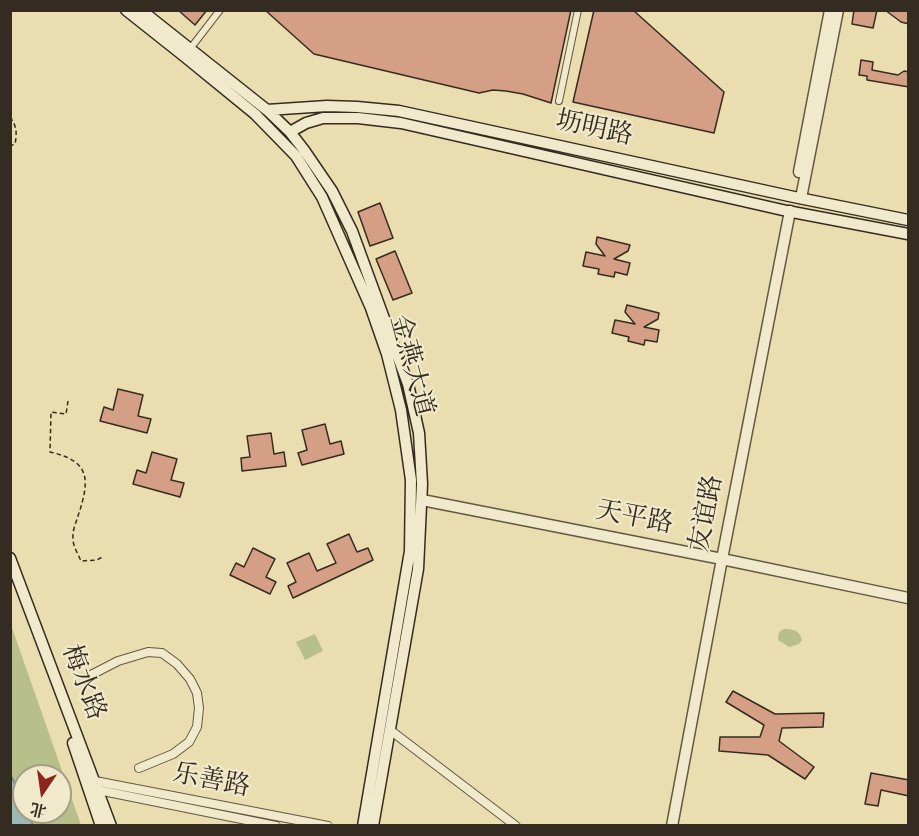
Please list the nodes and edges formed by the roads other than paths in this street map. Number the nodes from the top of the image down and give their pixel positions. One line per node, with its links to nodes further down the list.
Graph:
1 (126, 10): 28 (main road, 金燕大道)
2 (141, 10): 9 (main road, 金燕大道)
3 (220, 10): 7 (street)
4 (578, 10): 8 (street)
5 (830, 10): 11 (main road)
6 (838, 10): 11 (main road)
7 (193, 45)
8 (559, 101)
9 (267, 110): 10 (main road, 金燕大道); 11 (main road, 坜明路)
10 (290, 132): 12 (main road, 坜明路); 15 (main road, 金燕大道)
11 (798, 197): 13 (main road, 坜明路)
12 (790, 211): 14 (main road, 坜明路); 17 (main road, 友谊路)
13 (909, 220)
14 (909, 234)
15 (422, 500): 17 (main road, 天平路); 21 (main road, 金燕大道)
16 (10, 558): 23 (main road, 梅水路)
17 (722, 559): 19 (main road, 天平路); 31 (main road, 友谊路)
18 (10, 577): 23 (main road, 梅水路)
19 (909, 598)
20 (89, 676): 22 (street)
21 (390, 730): 29 (main road, 金燕大道); 30 (street)
22 (139, 768)
23 (93, 787): 24 (main road, 梅水路); 25 (main road, 梅水路); 26 (street, 乐善路); 27 (street, 乐善路)
24 (100, 825)
25 (111, 825)
26 (276, 825)
27 (328, 825)
28 (363, 825)
29 (373, 825)
30 (516, 825)
31 (672, 825)

